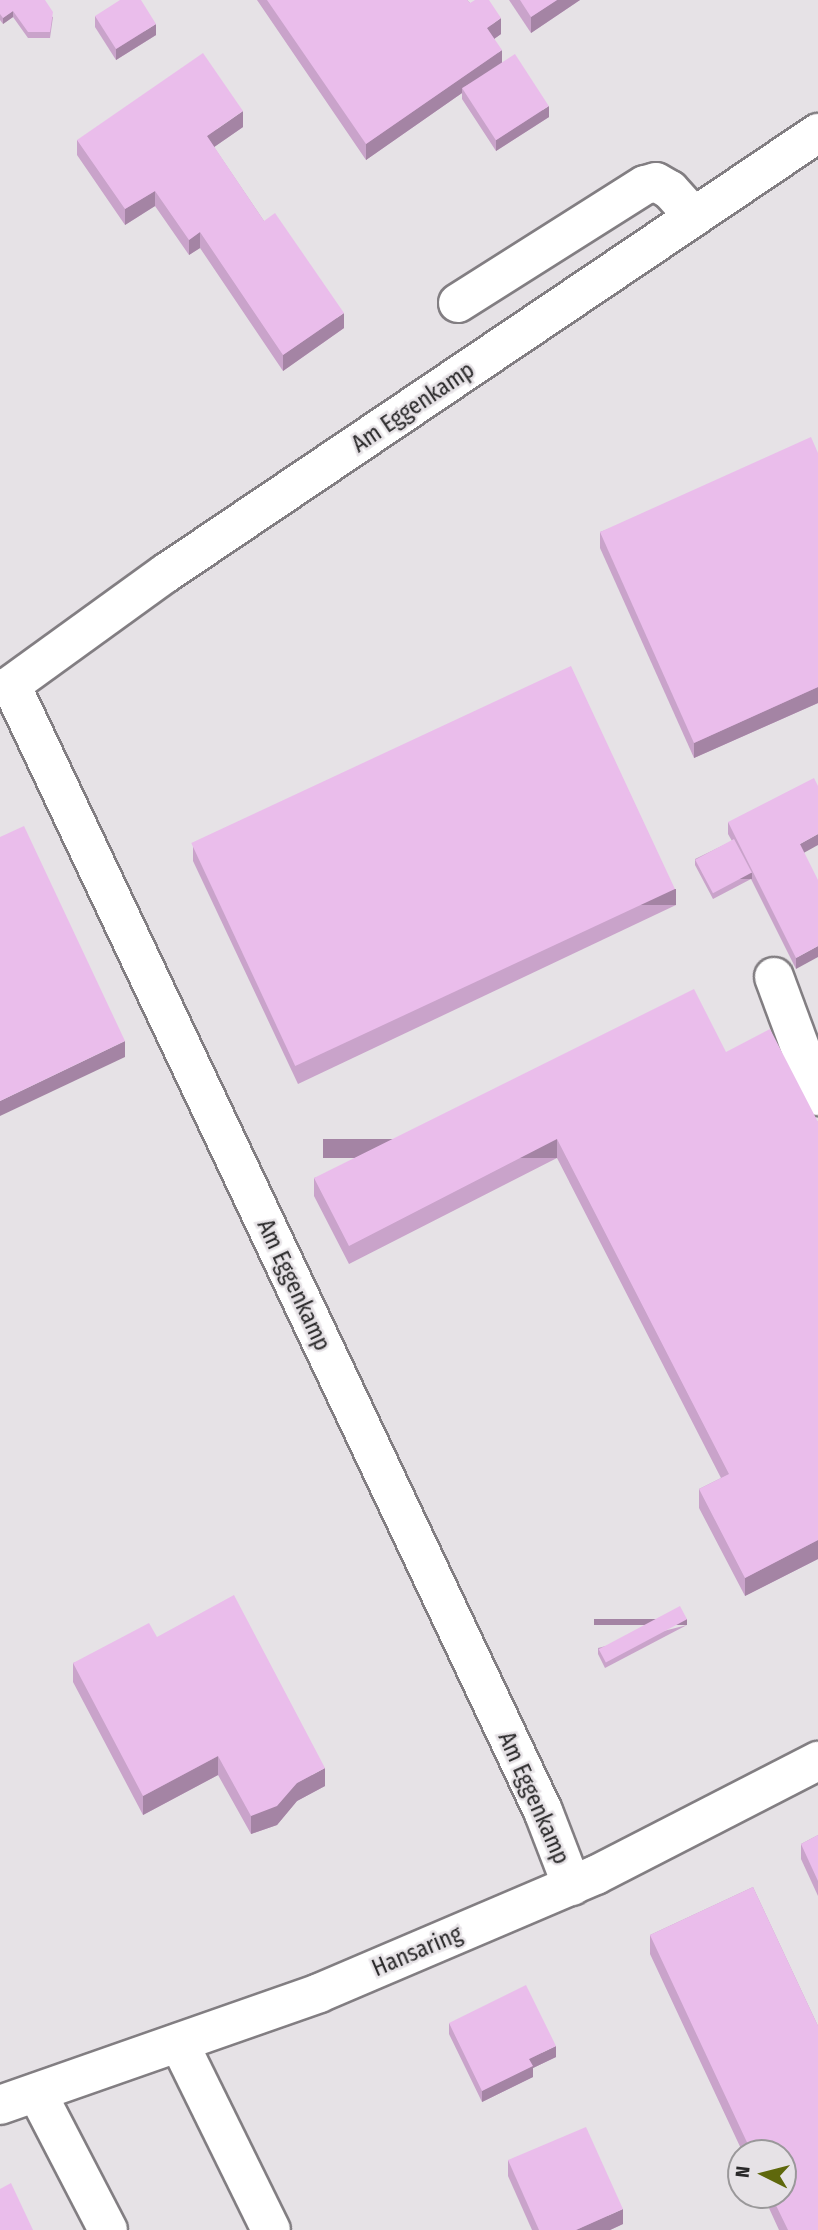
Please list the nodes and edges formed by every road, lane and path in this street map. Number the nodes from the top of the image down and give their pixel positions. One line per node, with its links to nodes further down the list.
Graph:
1 (818, 133): 2 (street, Am Eggenkamp)
2 (694, 217): 3 (street); 4 (street, Am Eggenkamp)
3 (458, 303)
4 (6, 689): 8 (street, Am Eggenkamp)
5 (774, 977): 6 (street)
6 (818, 1096)
7 (818, 1761): 8 (street, Hansaring)
8 (572, 1886): 9 (street, Hansaring)
9 (180, 2043): 10 (street, Hansaring); 13 (street)
10 (37, 2093): 11 (street, Hansaring); 12 (street)
11 (0, 2105)
12 (108, 2230)
13 (271, 2230)

